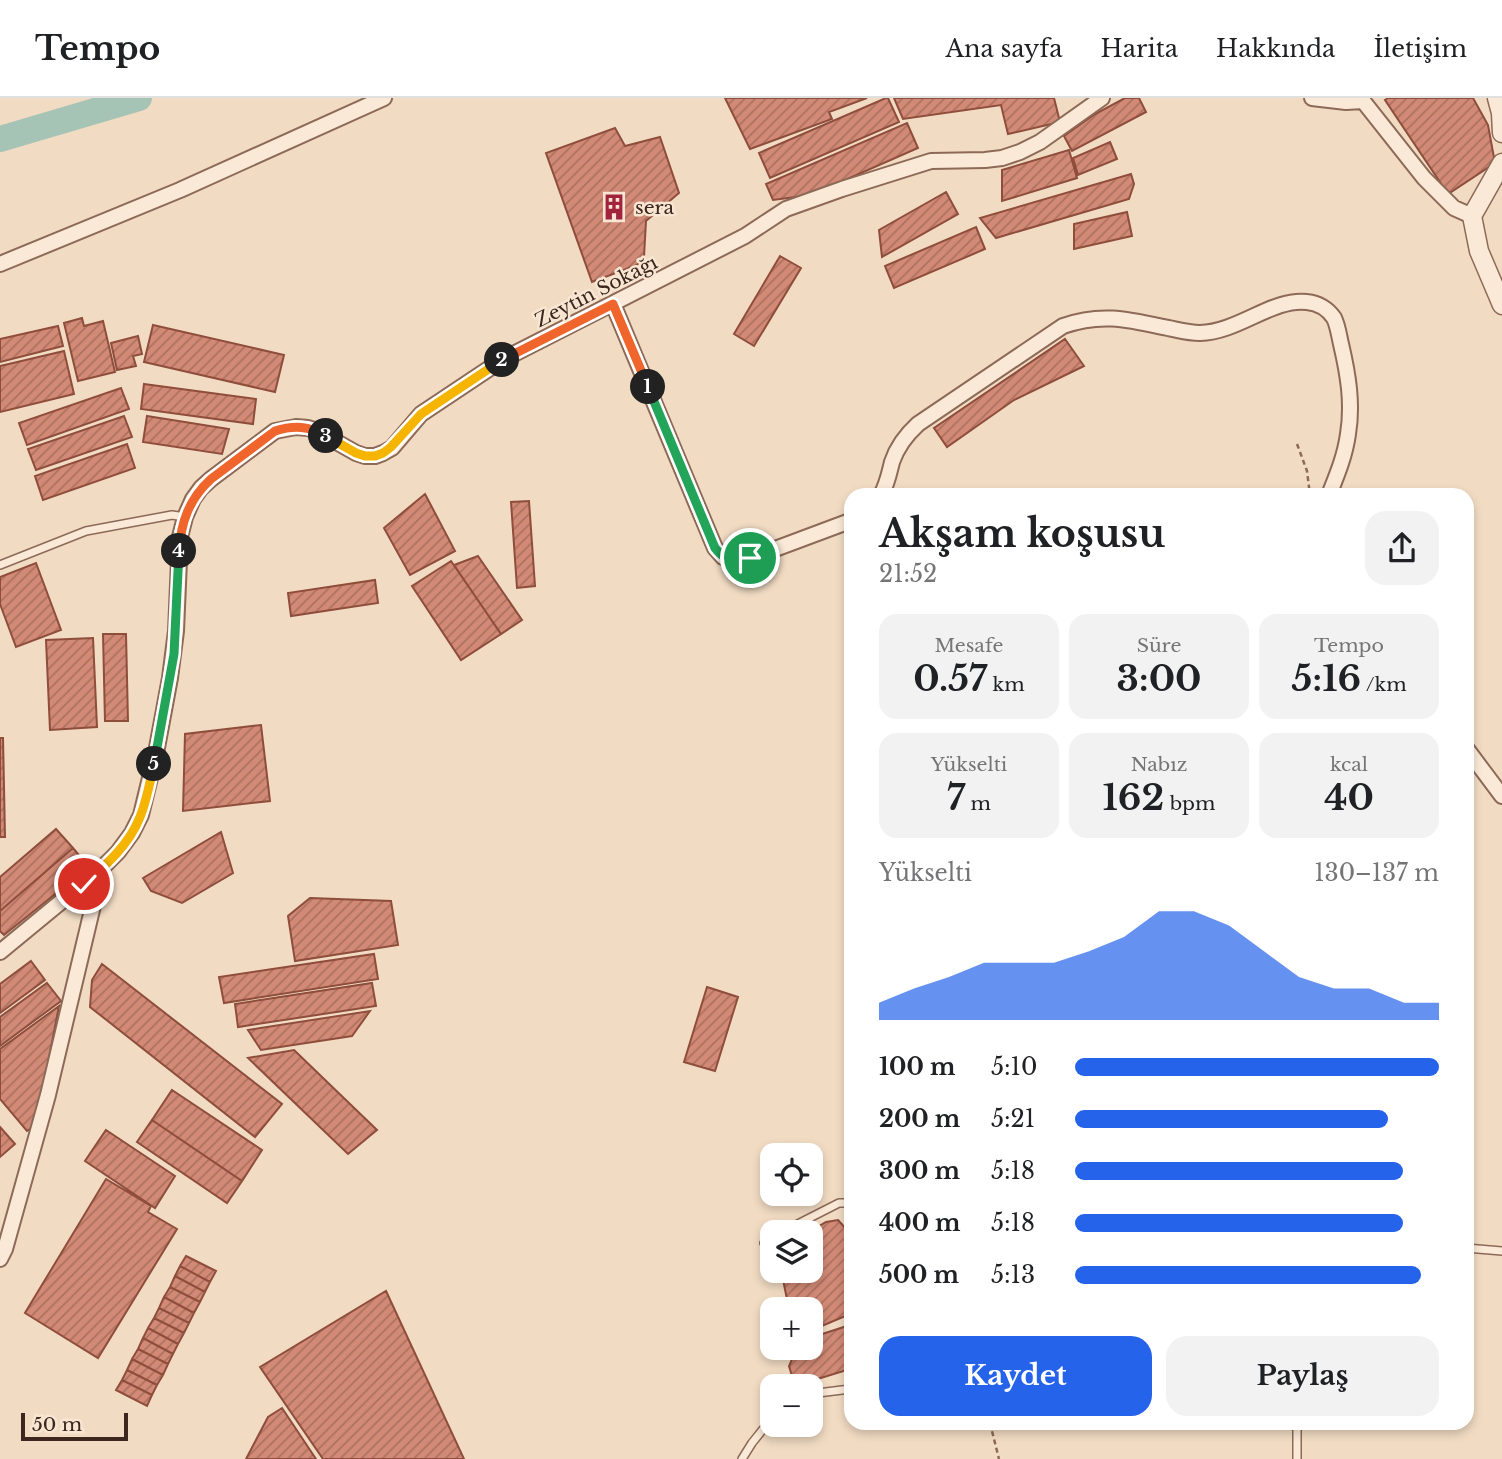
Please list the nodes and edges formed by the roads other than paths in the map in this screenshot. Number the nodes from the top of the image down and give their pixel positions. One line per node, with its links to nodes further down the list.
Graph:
1 (384, 98): 9 (street)
2 (1102, 98): 10 (street, Zeytin Sokağı)
3 (1312, 98): 5 (street)
4 (1497, 98): 6 (street)
5 (1362, 99): 8 (street)
6 (1502, 133)
7 (1502, 163): 8 (street)
8 (1472, 216): 11 (street)
9 (0, 264)
10 (613, 304): 14 (street, Zeytin Sokağı); 15 (street)
11 (1502, 305)
12 (885, 488): 13 (street)
13 (1332, 488)
14 (185, 517): 16 (lane); 19 (street, Zeytin Sokağı)
15 (844, 523)
16 (0, 565)
17 (1474, 759): 18 (street)
18 (1502, 796)
19 (102, 868): 20 (street, Zeytin Sokağı); 25 (street)
20 (0, 953)
21 (844, 1203): 22 (lane)
22 (806, 1220)
23 (1474, 1249): 24 (lane)
24 (1502, 1251)
25 (0, 1259)
26 (844, 1390): 27 (lane)
27 (823, 1392)
28 (1297, 1430): 31 (lane)
29 (760, 1433): 30 (lane)
30 (742, 1459)
31 (1297, 1459)

